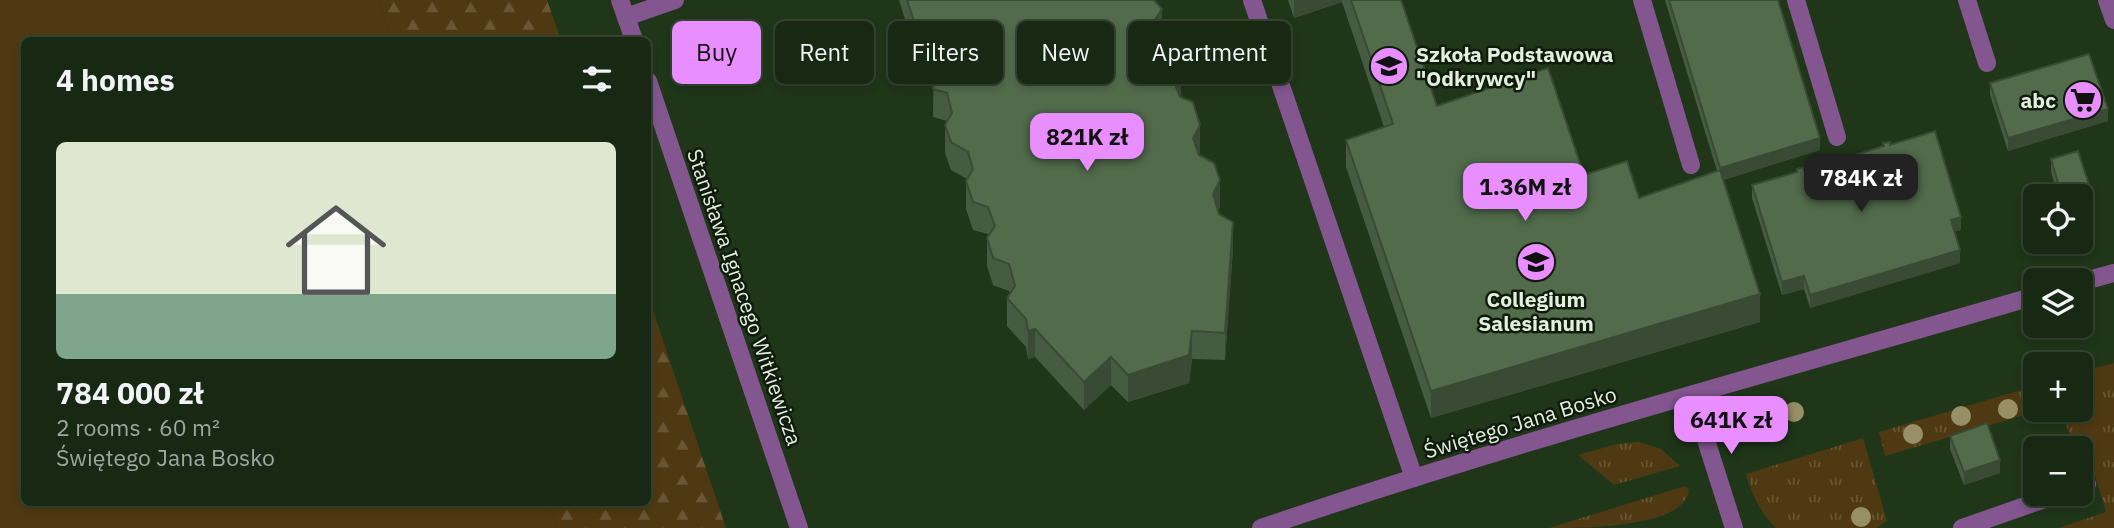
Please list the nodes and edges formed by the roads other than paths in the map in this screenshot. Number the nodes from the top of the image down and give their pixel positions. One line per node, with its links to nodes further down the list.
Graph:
1 (675, 0): 7 (street)
2 (1252, 0): 18 (street)
3 (1642, 0): 13 (street)
4 (1796, 0): 12 (street)
5 (1968, 0): 10 (street)
6 (2107, 0): 8 (street)
7 (623, 9): 9 (street)
8 (2114, 20)
9 (633, 37)
10 (1987, 63)
11 (651, 90): 20 (street, Stanisława Ignacego Witkiewicza)
12 (1837, 137)
13 (1691, 165)
14 (2114, 273): 15 (street)
15 (2093, 279)
16 (2023, 299): 17 (street, Świętego Jana Bosko)
17 (1692, 396): 18 (street, Świętego Jana Bosko); 22 (street)
18 (1413, 478): 21 (street, Świętego Jana Bosko)
19 (2025, 506): 23 (street)
20 (799, 528)
21 (1261, 528)
22 (1734, 528)
23 (1962, 528)

